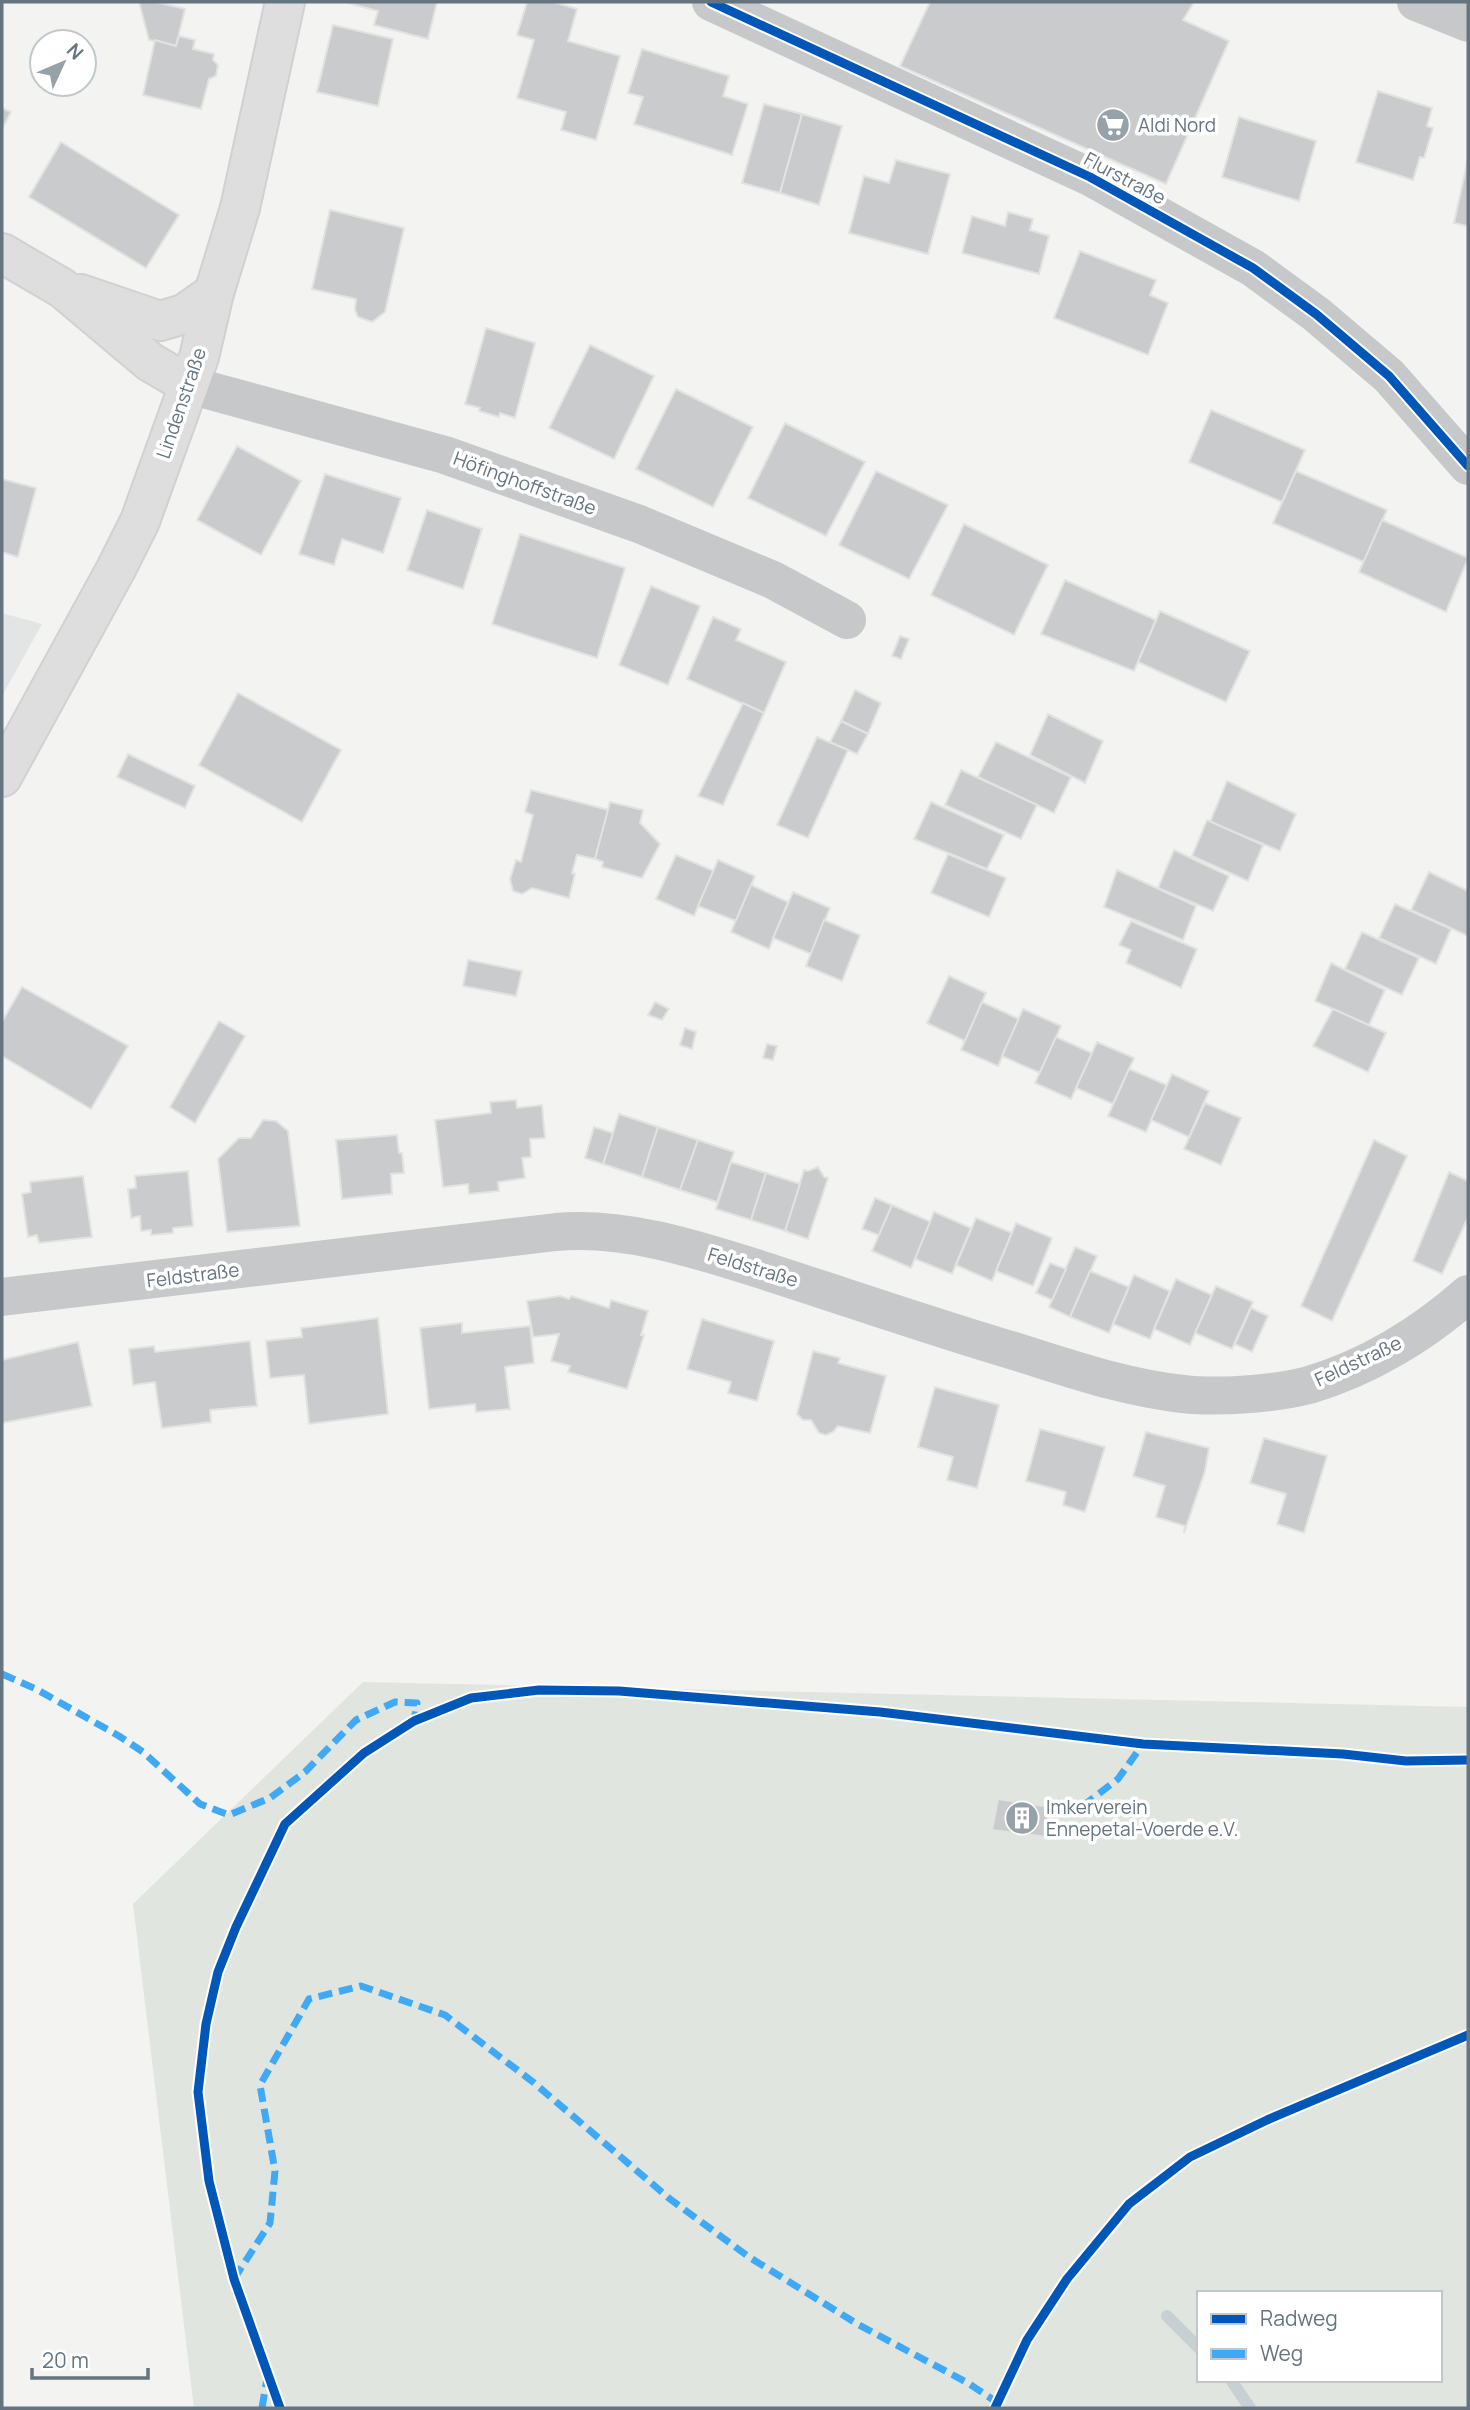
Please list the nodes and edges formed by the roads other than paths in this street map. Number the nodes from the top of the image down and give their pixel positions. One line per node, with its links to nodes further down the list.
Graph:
1 (285, 2): 7 (main road, Lindenstraße)
2 (711, 2): 9 (street, Flurstraße)
3 (1416, 2): 4 (street)
4 (1468, 23)
5 (2, 253): 6 (main road)
6 (62, 288): 7 (main road); 8 (main road)
7 (214, 293): 8 (main road, Lindenstraße)
8 (189, 384): 10 (street, Höfinghoffstraße); 11 (main road, Lindenstraße)
9 (1468, 466)
10 (847, 620)
11 (2, 777)
12 (1468, 1294): 13 (street, Feldstraße)
13 (2, 1297)

